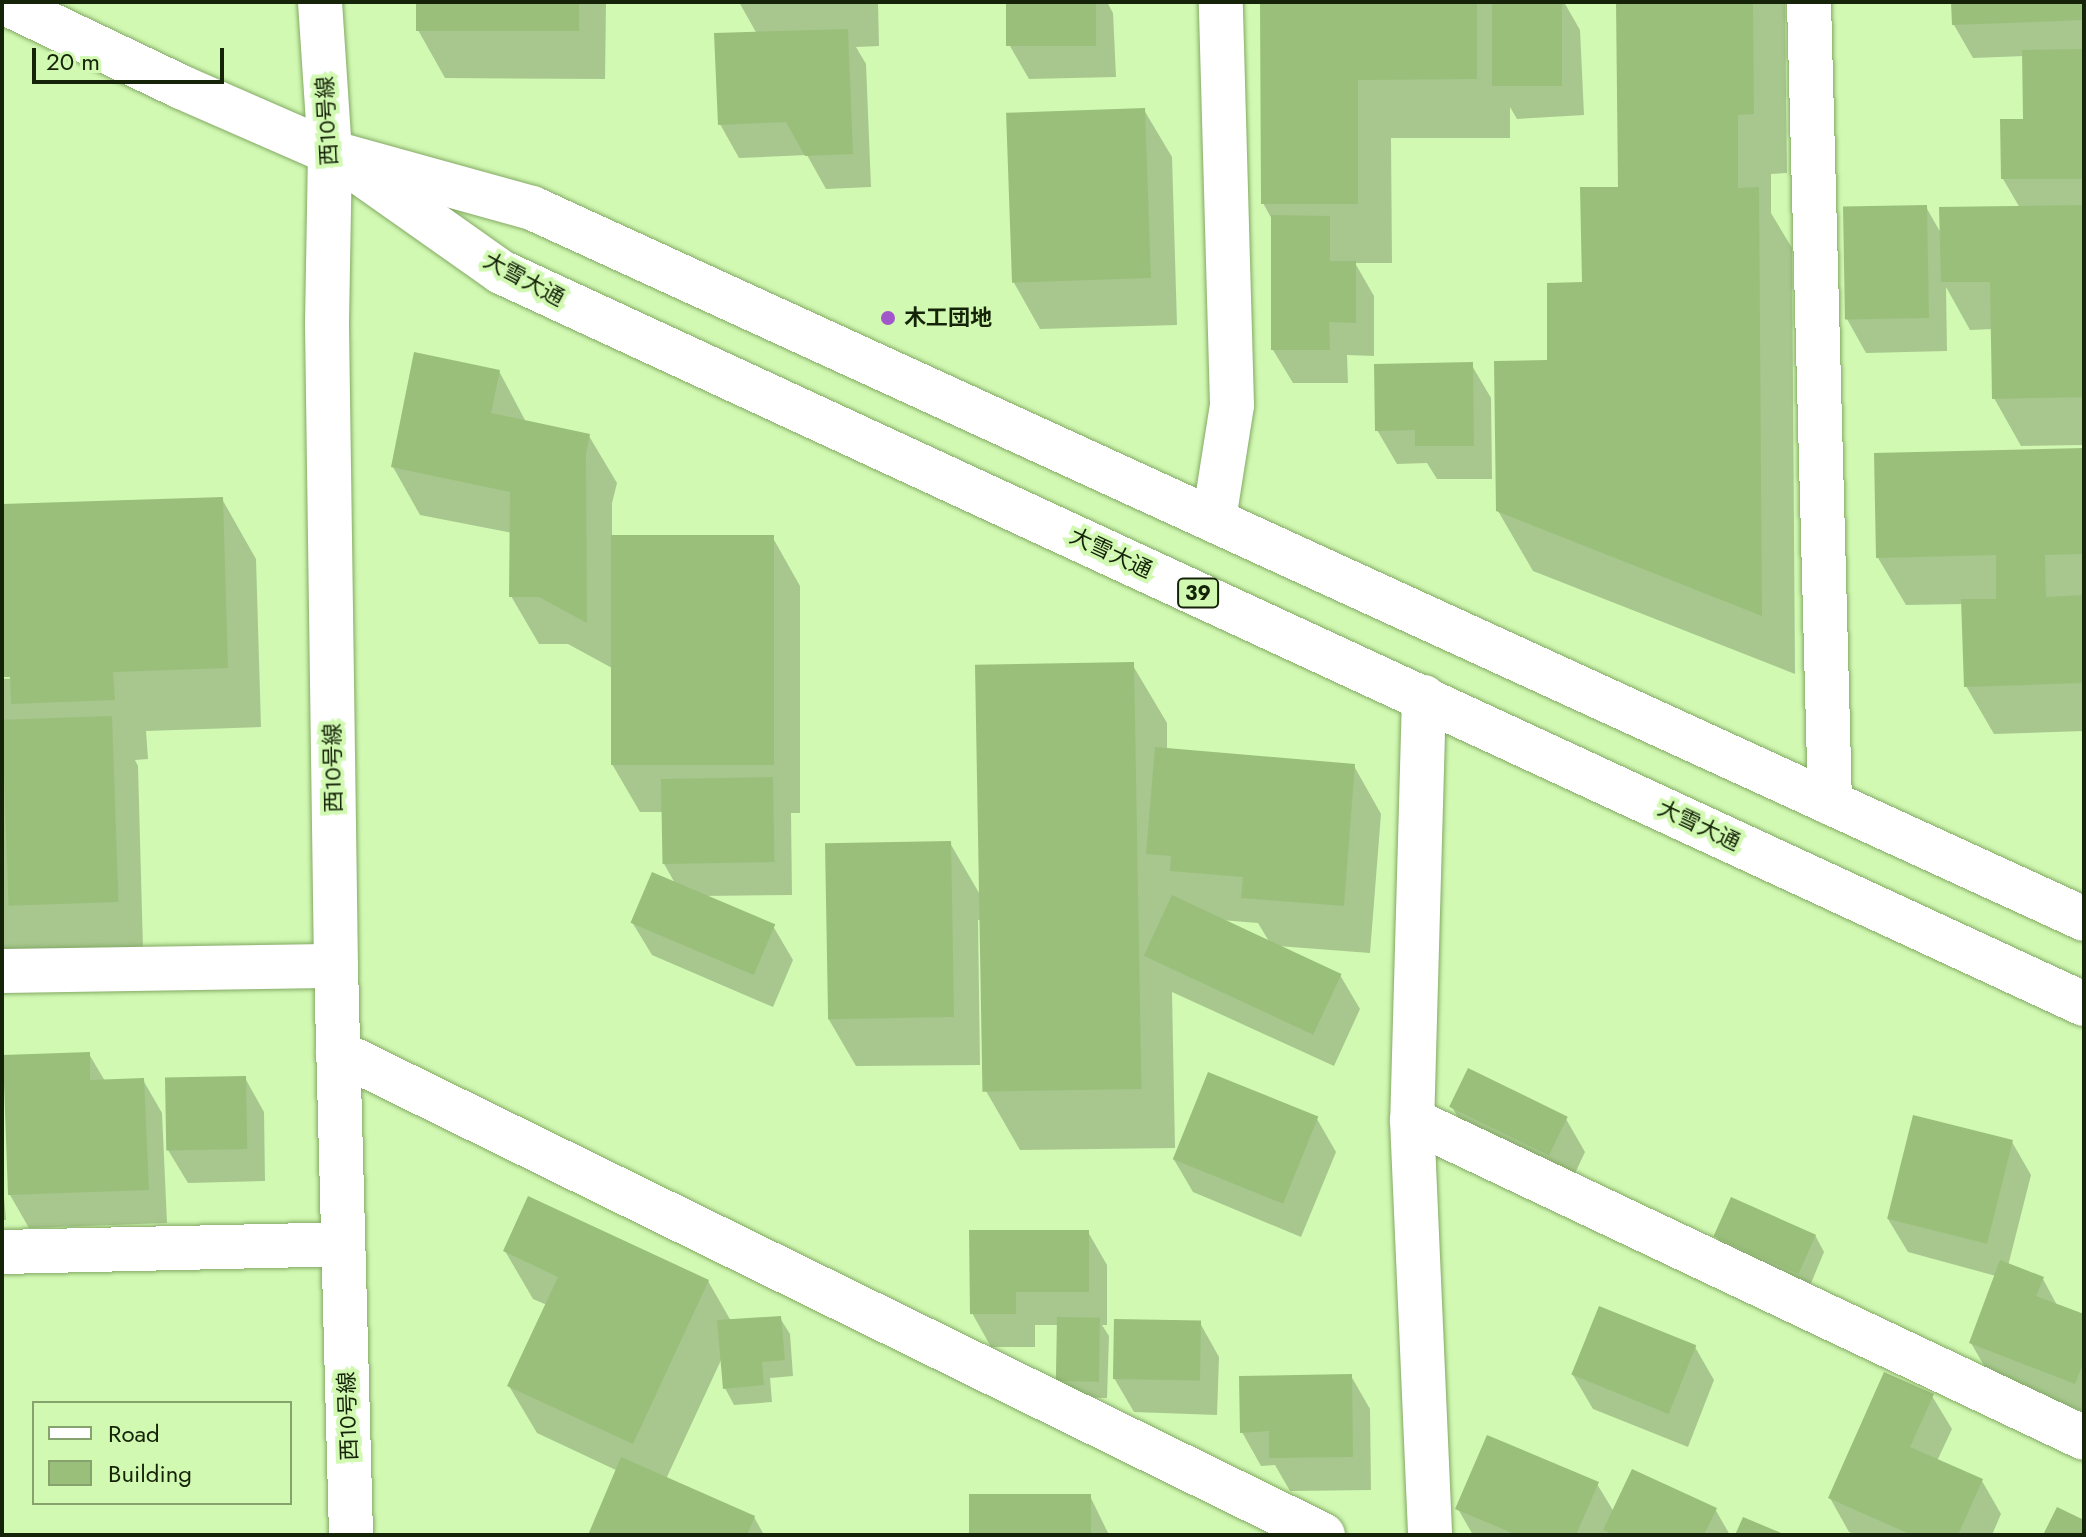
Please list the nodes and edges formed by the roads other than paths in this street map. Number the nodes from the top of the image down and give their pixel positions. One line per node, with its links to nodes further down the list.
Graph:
1 (3, 2): 5 (main road, 大雪大通 / 39)
2 (320, 2): 5 (main road, 西10号線)
3 (1221, 2): 6 (main road)
4 (1809, 2): 8 (main road)
5 (330, 152): 6 (main road, 大雪大通 / 39); 7 (main road, 大雪大通 / 39); 10 (main road, 西10号線)
6 (1214, 519): 8 (main road, 大雪大通 / 39)
7 (1424, 697): 12 (main road, 大雪大通 / 39); 14 (main road)
8 (1830, 803): 9 (main road, 大雪大通 / 39)
9 (2084, 919)
10 (336, 966): 11 (main road); 13 (main road, 西10号線)
11 (2, 971)
12 (2084, 1004)
13 (338, 1052): 15 (main road, 西10号線); 19 (main road)
14 (1412, 1120): 17 (main road); 20 (main road)
15 (343, 1244): 16 (main road); 18 (main road, 西10号線)
16 (2, 1252)
17 (2084, 1438)
18 (351, 1535)
19 (1323, 1535)
20 (1430, 1535)

